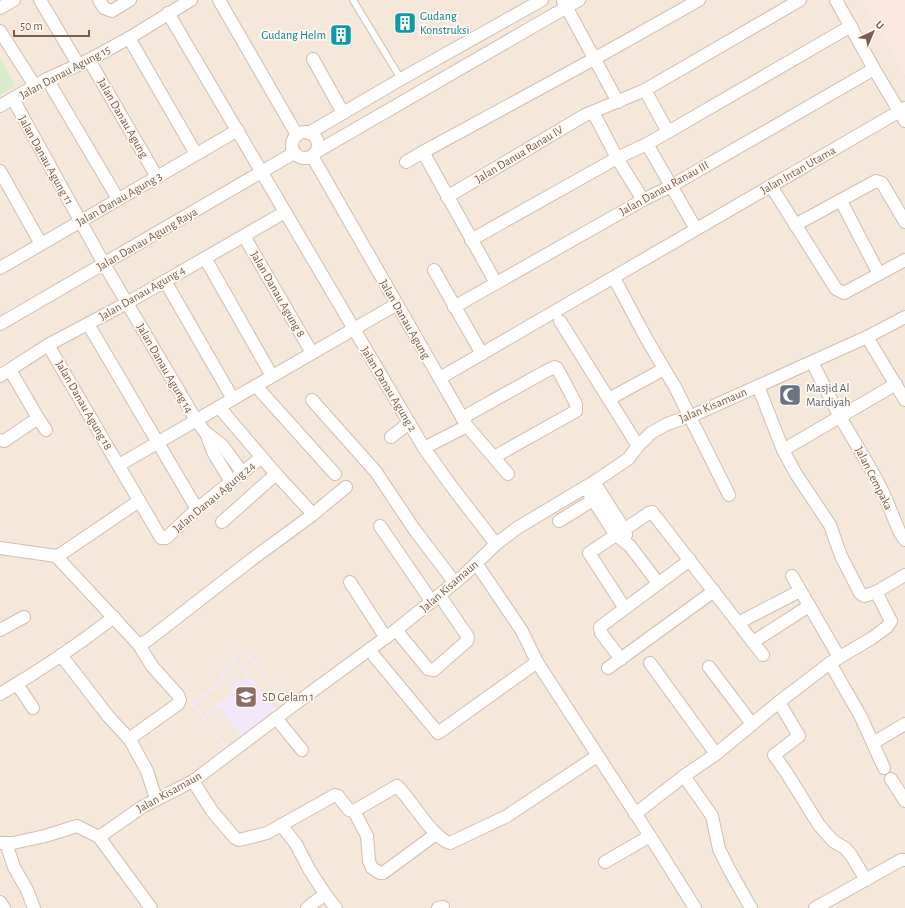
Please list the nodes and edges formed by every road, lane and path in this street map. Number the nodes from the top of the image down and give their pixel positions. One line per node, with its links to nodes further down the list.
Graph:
1 (14, 0): 14 (street)
2 (40, 0): 21 (street, Jalan Danau Agung)
3 (99, 0): 4 (street)
4 (130, 0)
5 (192, 0): 15 (street, Jalan Danau Agung 15)
6 (219, 0): 36 (street)
7 (354, 0): 23 (lane)
8 (542, 0): 23 (street)
9 (579, 0): 13 (street)
10 (699, 0): 19 (street)
11 (800, 0): 26 (street, Jalan Danua Ranau IV)
12 (836, 0): 16 (street)
13 (564, 4): 19 (street); 41 (street)
14 (0, 8)
15 (168, 13): 18 (street, Jalan Danau Agung 15); 33 (street, Jalan Danau Agung 2)
16 (852, 26): 22 (street); 34 (street)
17 (0, 31): 25 (street)
18 (129, 38): 21 (street, Jalan Danau Agung 15); 40 (street)
19 (594, 59): 28 (street); 38 (street)
20 (313, 60): 31 (street)
21 (83, 62): 24 (street, Jalan Danau Agung 15); 46 (street, Jalan Danau Agung)
22 (874, 69): 32 (street); 47 (street, Jalan Danau Ranau III)
23 (400, 79): 31 (street)
24 (47, 80): 25 (street, Jalan Danau Agung 15); 50 (street)
25 (35, 86): 27 (street, Jalan Danau Agung 15)
26 (645, 90): 28 (street, Jalan Danua Ranau IV); 34 (street)
27 (13, 99): 29 (street, Jalan Danau Agung 15); 54 (street, Jalan Danau Agung 11)
28 (618, 102): 30 (street, Jalan Danua Ranau IV)
29 (0, 106)
30 (593, 112): 42 (street); 49 (street, Jalan Danua Ranau IV)
31 (342, 113): 35 (street)
32 (903, 113): 48 (street, Jalan Intan Utama)
33 (238, 130): 40 (street, Jalan Danau Agung 3); 45 (street, Jalan Danau Agung 2)
34 (668, 132): 37 (street)
35 (309, 133): 36 (street); 41 (street)
36 (297, 135): 39 (street)
37 (647, 144): 42 (street); 47 (street)
38 (423, 152): 43 (street); 49 (street)
39 (294, 153): 41 (street); 45 (street, Jalan Danau Agung Raya)
40 (196, 154): 46 (street, Jalan Danau Agung 3)
41 (314, 154): 71 (street, Jalan Danau Agung)
42 (617, 158): 51 (street); 59 (street)
43 (406, 162)
44 (0, 171): 60 (street)
45 (262, 172): 53 (street, Jalan Danau Agung 2); 63 (street, Jalan Danau Agung Raya)
46 (157, 177): 50 (street, Jalan Danau Agung 3)
47 (671, 186): 51 (street, Jalan Danau Ranau III); 57 (street)
48 (771, 186): 56 (street); 57 (street, Jalan Intan Utama)
49 (447, 197): 59 (street)
50 (118, 199): 54 (street, Jalan Danau Agung 3)
51 (643, 200): 69 (street, Jalan Danau Ranau III)
52 (841, 201): 55 (street); 56 (street); 66 (street)
53 (285, 212): 58 (street, Jalan Danau Agung 4); 77 (street, Jalan Danau Agung 2)
54 (80, 222): 60 (street, Jalan Danau Agung 3); 63 (street, Jalan Danau Agung 11)
55 (905, 222)
56 (795, 226): 66 (street)
57 (696, 229): 67 (street, Jalan Intan Utama)
58 (244, 236): 61 (street, Jalan Danau Agung 4); 80 (street, Jalan Danau Agung 8)
59 (471, 240): 69 (street)
60 (41, 244): 64 (street, Jalan Danau Agung 3)
61 (205, 258): 68 (street, Jalan Danau Agung 4); 85 (street)
62 (905, 260): 66 (street)
63 (104, 264): 70 (street, Jalan Danau Agung 14); 75 (street, Jalan Danau Agung Raya)
64 (1, 266)
65 (434, 270): 72 (street)
66 (879, 274)
67 (614, 278): 81 (street, Jalan Intan Utama); 83 (street)
68 (165, 280): 70 (street, Jalan Danau Agung 4); 90 (street)
69 (496, 283): 72 (street, Jalan Danau Ranau III)
70 (127, 303): 76 (street, Jalan Danau Agung 4); 98 (street, Jalan Danau Agung 14)
71 (396, 304): 77 (street); 86 (street, Jalan Danau Agung)
72 (454, 307): 81 (street)
73 (905, 317): 78 (street, Jalan Kisamaun)
74 (560, 321): 91 (street)
75 (0, 324)
76 (88, 324): 79 (street, Jalan Danau Agung 4); 105 (street)
77 (354, 329): 80 (street); 100 (street, Jalan Danau Agung 2)
78 (867, 337): 82 (street, Jalan Kisamaun); 87 (street)
79 (48, 344): 84 (street, Jalan Danau Agung 4); 111 (street, Jalan Danau Agung 18)
80 (312, 353): 85 (street)
81 (482, 354): 86 (street, Jalan Intan Utama)
82 (812, 362): 89 (street, Jalan Kisamaun); 97 (street, Jalan Cempaka)
83 (664, 369): 91 (street); 95 (street)
84 (5, 373): 96 (street)
85 (272, 376): 88 (street)
86 (440, 378): 99 (street, Jalan Danau Agung)
87 (896, 384): 93 (street); 97 (street)
88 (256, 386): 90 (street); 114 (street)
89 (758, 386): 95 (street, Jalan Kisamaun); 108 (street)
90 (233, 399): 94 (street)
91 (609, 399): 106 (street)
92 (312, 400): 137 (street)
93 (905, 400)
94 (219, 407): 98 (street); 113 (street)
95 (690, 416): 106 (street, Jalan Kisamaun); 119 (street)
96 (38, 418): 101 (street); 104 (street)
97 (840, 418): 108 (street); 128 (street, Jalan Cempaka)
98 (196, 420): 102 (street, Jalan Danau Agung 14); 105 (street)
99 (464, 422): 107 (street); 109 (street, Jalan Danau Agung); 109 (street)
100 (409, 423): 103 (street); 107 (street, Jalan Danau Agung 2)
101 (46, 430)
102 (205, 432): 112 (street, Jalan Danau Agung 14); 116 (street, Jalan Danau Agung 14)
103 (391, 437)
104 (0, 440)
105 (158, 442): 111 (street); 122 (street)
106 (638, 446): 117 (street, Jalan Kisamaun)
107 (424, 448): 129 (street, Jalan Danau Agung 2)
108 (783, 450): 141 (street)
109 (494, 457): 115 (street, Jalan Danau Agung)
110 (258, 460): 112 (street, Jalan Danau Agung 24)
111 (119, 465): 121 (street, Jalan Danau Agung 24)
112 (242, 472): 116 (street, Jalan Danau Agung 24)
113 (276, 474): 123 (street); 125 (street)
114 (335, 474)
115 (508, 474)
116 (231, 482): 122 (street, Jalan Danau Agung 24)
117 (590, 485): 120 (street); 127 (street); 129 (street, Jalan Kisamaun)
118 (346, 487): 123 (street)
119 (729, 495)
120 (593, 500): 124 (street); 127 (street)
121 (139, 501): 122 (street, Jalan Danau Agung 24); 131 (street)
122 (197, 509)
123 (312, 515): 152 (street)
124 (559, 521)
125 (222, 522)
126 (380, 526): 142 (street)
127 (620, 532): 132 (street); 138 (street); 144 (street)
128 (905, 540)
129 (496, 544): 133 (street, Jalan Kisamaun)
130 (0, 548): 131 (street)
131 (56, 556): 146 (street)
132 (690, 560): 138 (street); 139 (street)
133 (476, 563): 137 (street, Jalan Kisamaun); 158 (street)
134 (905, 575): 141 (street)
135 (792, 576): 140 (street)
136 (350, 582): 150 (street)
137 (454, 583): 142 (street, Jalan Kisamaun)
138 (658, 583): 144 (street)
139 (714, 591): 147 (street); 156 (street)
140 (800, 591): 143 (street); 147 (street)
141 (876, 592): 157 (street)
142 (436, 599): 149 (street, Jalan Kisamaun); 149 (street)
143 (809, 606): 151 (street); 157 (street)
144 (624, 607): 156 (street)
145 (24, 617): 148 (street)
146 (114, 617): 152 (street); 154 (street)
147 (738, 623): 151 (street)
148 (0, 628)
149 (396, 630): 150 (street, Jalan Kisamaun)
150 (386, 638): 153 (street, Jalan Kisamaun)
151 (753, 642): 155 (street)
152 (139, 645): 169 (street)
153 (370, 650): 158 (street); 166 (street, Jalan Kisamaun)
154 (61, 655): 162 (street); 169 (street)
155 (763, 655)
156 (621, 659): 161 (street)
157 (835, 660): 164 (street); 170 (street)
158 (537, 662): 173 (street)
159 (650, 663): 172 (street)
160 (709, 667): 167 (street)
161 (608, 668)
162 (17, 684): 163 (street); 165 (street)
163 (0, 694)
164 (779, 702): 167 (street); 189 (street)
165 (33, 708)
166 (276, 718): 171 (street); 177 (street, Jalan Kisamaun)
167 (752, 724): 172 (street)
168 (905, 724): 170 (street)
169 (129, 739): 179 (street)
170 (873, 743): 174 (street)
171 (302, 750)
172 (716, 754): 175 (street)
173 (597, 756): 181 (street); 183 (street)
174 (884, 768)
175 (684, 776): 181 (street); 198 (street)
176 (891, 779): 178 (street)
177 (193, 781): 179 (street, Jalan Kisamaun); 182 (street)
178 (904, 796)
179 (156, 799): 185 (street, Jalan Kisamaun)
180 (354, 811): 182 (street); 183 (street); 183 (street)
181 (635, 814): 184 (street)
182 (281, 825): 190 (street)
183 (436, 834)
184 (650, 836): 188 (street); 197 (street)
185 (99, 837): 186 (street); 194 (street)
186 (3, 843): 193 (street)
187 (905, 860): 189 (street)
188 (605, 862)
189 (866, 880): 199 (street)
190 (325, 894): 195 (street); 196 (street)
191 (0, 902): 192 (street)
192 (4, 908)
193 (34, 908)
194 (151, 908)
195 (307, 908)
196 (336, 908)
197 (695, 908)
198 (751, 908)
199 (816, 908)

